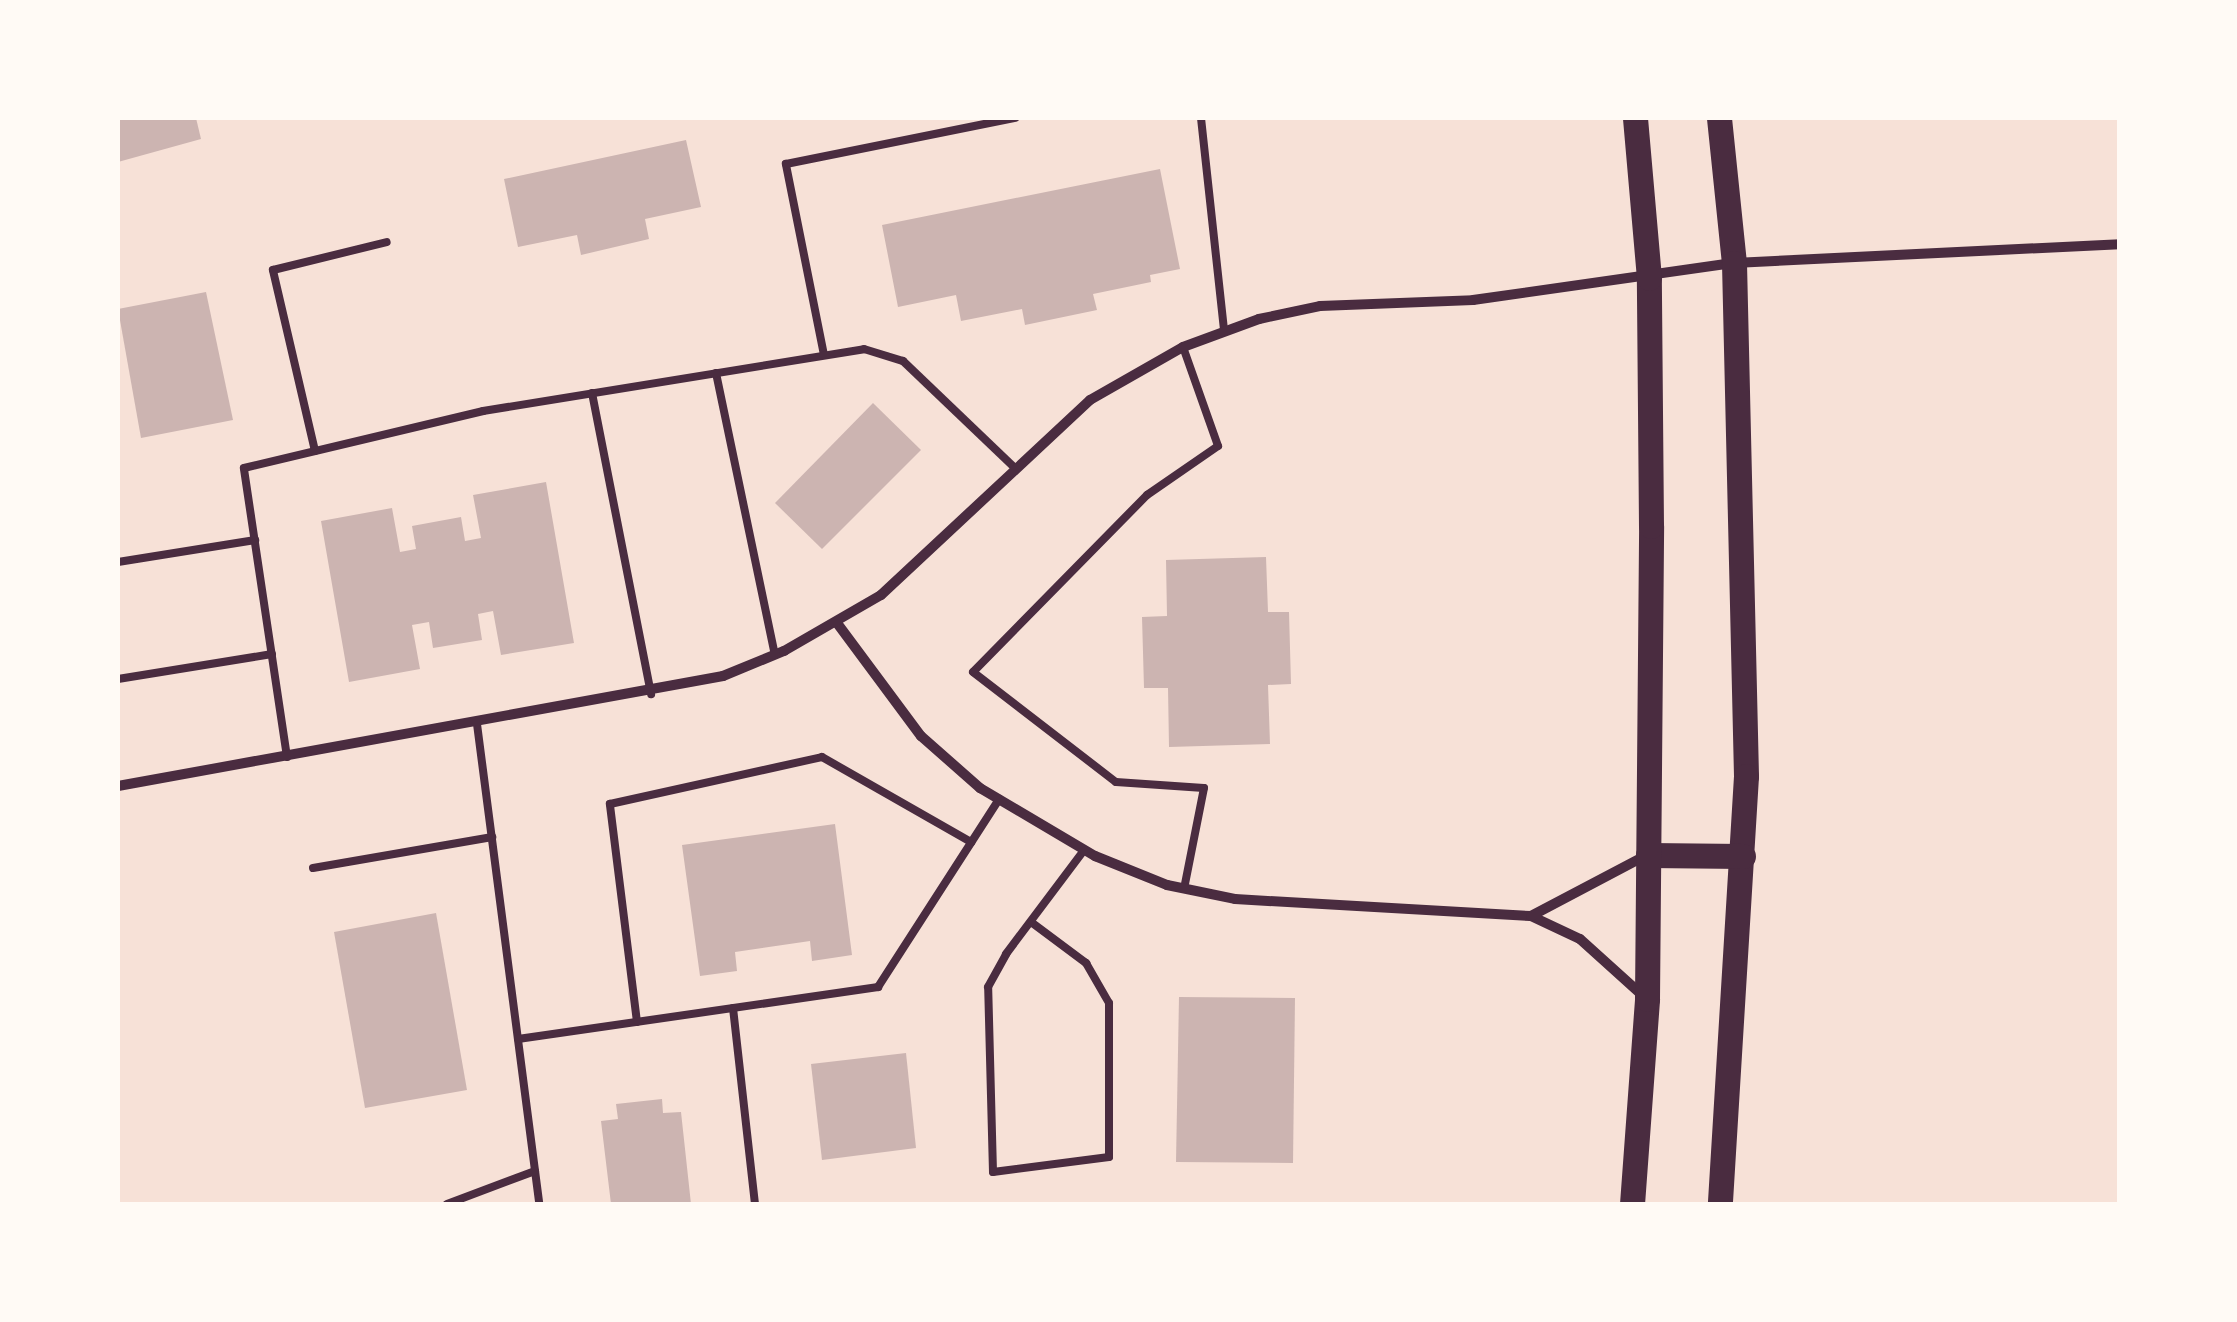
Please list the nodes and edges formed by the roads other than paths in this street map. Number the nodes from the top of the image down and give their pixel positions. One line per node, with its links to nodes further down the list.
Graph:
1 (1015, 118): 11 (lane)
2 (1201, 118): 9 (lane)
3 (1636, 118): 8 (main road)
4 (1719, 118): 7 (main road)
5 (387, 242): 14 (lane)
6 (2120, 244): 7 (street)
7 (1734, 262): 8 (street); 31 (main road)
8 (1649, 278): 9 (street); 30 (main road)
9 (1224, 330): 10 (street)
10 (1183, 347): 15 (street); 33 (lane)
11 (824, 355): 12 (lane); 15 (lane)
12 (716, 373): 13 (lane); 20 (lane)
13 (592, 393): 14 (lane); 22 (lane)
14 (315, 451): 16 (lane)
15 (1014, 468): 18 (street)
16 (255, 540): 17 (lane); 19 (lane)
17 (118, 562)
18 (837, 623): 20 (street); 26 (street)
19 (272, 654): 21 (lane); 24 (lane)
20 (775, 655): 22 (street)
21 (118, 679)
22 (651, 694): 23 (street)
23 (477, 724): 24 (street); 27 (lane)
24 (287, 757): 25 (street)
25 (118, 786)
26 (999, 799): 28 (lane); 29 (street)
27 (492, 837): 32 (lane); 39 (lane)
28 (972, 842): 37 (lane); 38 (lane)
29 (1084, 850): 33 (street); 35 (lane)
30 (1648, 855): 31 (main road); 34 (street); 36 (main road)
31 (1743, 856): 45 (main road)
32 (313, 868)
33 (1184, 889): 34 (street)
34 (1531, 916): 36 (street)
35 (1030, 922): 35 (lane)
36 (1647, 999): 44 (main road)
37 (733, 1008): 38 (lane); 43 (lane)
38 (637, 1022): 39 (lane)
39 (518, 1038): 40 (lane)
40 (535, 1171): 41 (lane); 42 (lane)
41 (447, 1204)
42 (539, 1204)
43 (755, 1204)
44 (1632, 1204)
45 (1720, 1204)

